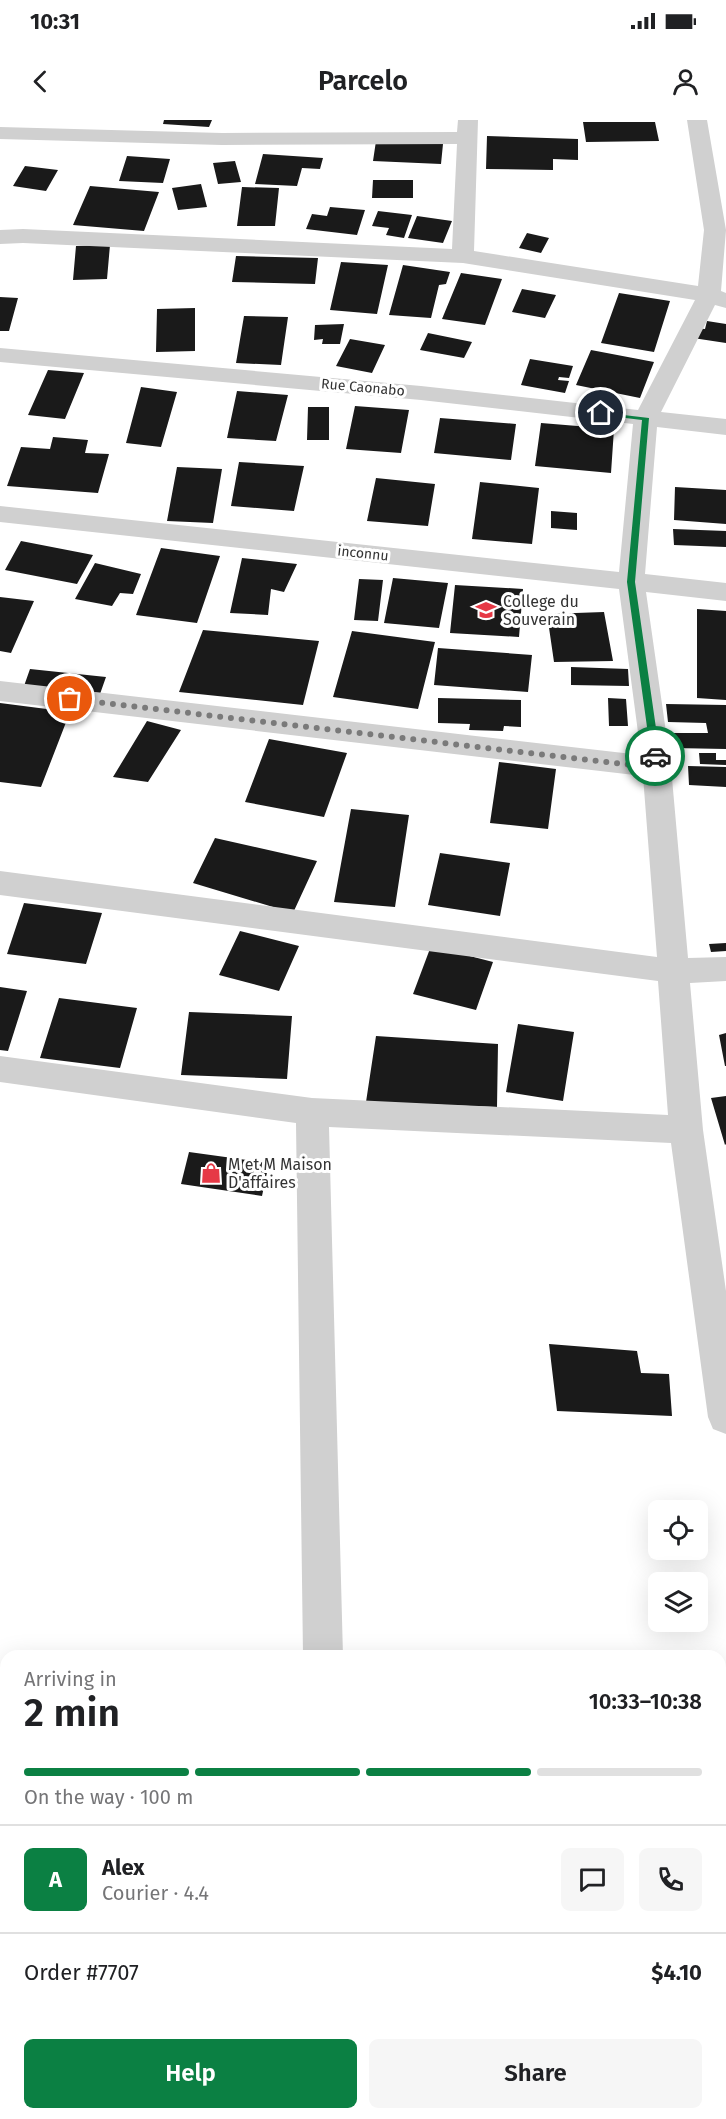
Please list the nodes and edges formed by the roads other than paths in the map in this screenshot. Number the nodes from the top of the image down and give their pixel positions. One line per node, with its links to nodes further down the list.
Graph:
1 (468, 129): 2 (street); 6 (street)
2 (0, 133)
3 (705, 134): 4 (street)
4 (721, 230): 7 (street)
5 (0, 237): 6 (street)
6 (463, 256): 7 (street)
7 (718, 298): 9 (street)
8 (0, 355): 9 (street, Rue Caonabo)
9 (646, 418): 10 (street, Rue Caonabo); 12 (street)
10 (726, 427)
11 (0, 514): 12 (street, inconnu)
12 (631, 582): 13 (street, inconnu); 15 (street)
13 (726, 591)
14 (0, 691): 15 (street)
15 (657, 768): 18 (street)
16 (0, 883): 18 (street)
17 (726, 969): 18 (street)
18 (673, 970): 21 (street)
19 (0, 1069): 20 (street)
20 (312, 1112): 21 (street); 23 (street)
21 (686, 1130): 22 (street)
22 (726, 1417)
23 (323, 1650)

